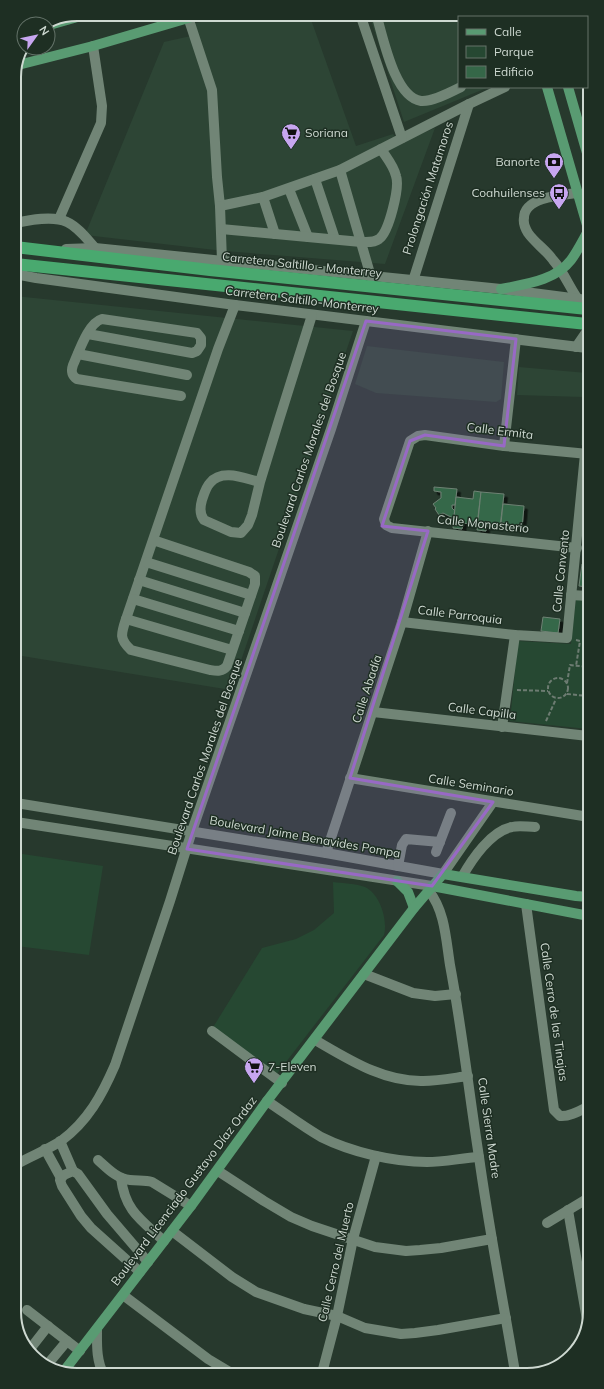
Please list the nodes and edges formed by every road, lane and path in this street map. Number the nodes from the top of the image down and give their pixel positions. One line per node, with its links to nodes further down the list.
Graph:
1 (172, 21): 5 (main road)
2 (190, 21): 20 (street)
3 (362, 21): 12 (street)
4 (378, 21): 7 (street)
5 (93, 46): 6 (main road); 22 (street)
6 (23, 64)
7 (459, 88)
8 (503, 88): 11 (street)
9 (547, 88): 18 (main road)
10 (568, 88): 13 (main road)
11 (469, 104): 12 (street); 38 (street, Prolongación Matamoros)
12 (402, 138): 14 (street)
13 (583, 139)
14 (381, 149): 15 (street); 29 (street)
15 (340, 170): 16 (street); 29 (street)
16 (315, 179): 17 (street); 27 (street)
17 (290, 189): 19 (street); 26 (street)
18 (578, 193): 21 (main road); 35 (street)
19 (263, 197): 20 (street); 25 (street)
20 (220, 206): 24 (street)
21 (583, 211)
22 (59, 219): 23 (street); 31 (street)
23 (21, 222)
24 (221, 228): 25 (street); 33 (street)
25 (275, 234): 26 (street)
26 (308, 237): 27 (street)
27 (335, 239): 29 (street)
28 (583, 240): 35 (main road)
29 (361, 242): 37 (street)
30 (21, 248): 32 (highway, Carretera Saltillo - Monterrey)
31 (95, 248): 32 (street); 33 (street)
32 (47, 250): 42 (highway, Carretera Saltillo - Monterrey)
33 (222, 261): 37 (street)
34 (21, 265): 45 (highway)
35 (560, 270): 39 (main road); 40 (street)
36 (21, 275): 41 (street, Carretera Saltillo-Monterrey)
37 (371, 277): 38 (street)
38 (413, 281): 39 (street)
39 (501, 289): 40 (street)
40 (582, 299)
41 (236, 305): 43 (street, Carretera Saltillo-Monterrey); 52 (street)
42 (583, 309)
43 (312, 315): 44 (street, Carretera Saltillo-Monterrey); 58 (street)
44 (366, 321): 48 (street, Carretera Saltillo-Monterrey); 98 (street, Boulevard Carlos Morales del Bosque)
45 (583, 324)
46 (88, 334): 49 (street); 49 (street); 53 (street)
47 (583, 337): 50 (street)
48 (516, 339): 50 (street, Carretera Saltillo-Monterrey); 56 (street)
49 (201, 345): 52 (street)
50 (576, 347): 51 (street, Carretera Saltillo-Monterrey)
51 (583, 348)
52 (218, 349): 62 (street)
53 (78, 354): 54 (street); 55 (street)
54 (187, 375)
55 (181, 396)
56 (504, 446): 57 (street, Calle Ermita); 60 (street, Calle Ermita)
57 (583, 454)
58 (260, 482): 58 (street)
59 (583, 485): 63 (street, Calle Convento)
60 (388, 527): 61 (street, Calle Monasterio)
61 (428, 532): 63 (street, Calle Monasterio); 72 (street, Calle Abadía)
62 (153, 540): 64 (street); 66 (street)
63 (577, 548): 67 (street, Calle Convento)
64 (146, 562): 65 (street); 66 (street)
65 (140, 580): 69 (street); 70 (street)
66 (251, 595): 70 (street)
67 (571, 595): 68 (street); 75 (street, Calle Convento)
68 (583, 596)
69 (133, 599): 71 (street); 73 (street)
70 (245, 613): 73 (street)
71 (126, 619): 76 (street); 76 (street)
72 (402, 622): 74 (street, Calle Parroquia); 87 (street, Calle Abadía)
73 (239, 632): 76 (street)
74 (515, 635): 75 (street); 82 (street)
75 (567, 638): 79 (path)
76 (232, 650)
77 (566, 665): 78 (path)
78 (570, 665): 79 (path); 81 (path)
79 (576, 666): 80 (path)
80 (583, 667)
81 (567, 683): 83 (path); 84 (path)
82 (508, 689): 83 (path); 88 (street)
83 (548, 691): 86 (path)
84 (567, 694): 85 (path); 86 (path)
85 (583, 696)
86 (556, 699): 89 (path)
87 (373, 712): 88 (street, Calle Capilla); 91 (street, Calle Abadía)
88 (502, 727): 89 (street, Calle Capilla)
89 (542, 731): 90 (street, Calle Capilla)
90 (583, 735)
91 (350, 778): 92 (street, Calle Seminario); 102 (street, Calle Abadía)
92 (493, 802): 95 (street, Calle Seminario); 104 (street)
93 (21, 804): 98 (street, Boulevard Jaime Benavides Pompa)
94 (451, 813): 99 (street)
95 (583, 816)
96 (21, 823): 100 (street)
97 (535, 827): 105 (street)
98 (192, 831): 100 (street, Boulevard Carlos Morales del Bosque); 102 (street, Boulevard Jaime Benavides Pompa)
99 (440, 842): 101 (street); 103 (street)
100 (187, 849): 106 (street); 120 (street, Boulevard Carlos Morales del Bosque)
101 (436, 852)
102 (326, 853): 103 (street, Boulevard Jaime Benavides Pompa)
103 (398, 866): 104 (street, Boulevard Jaime Benavides Pompa)
104 (443, 874): 105 (main road, Boulevard Jaime Benavides Pompa); 107 (main road, Boulevard Licenciado Gustavo Díaz Ordaz)
105 (462, 877): 108 (main road, Boulevard Jaime Benavides Pompa)
106 (397, 881): 107 (street); 110 (main road)
107 (431, 888): 109 (main road); 110 (main road, Boulevard Licenciado Gustavo Díaz Ordaz); 113 (street, Calle Sierra Madre)
108 (583, 896)
109 (526, 904): 111 (main road); 119 (street, Calle Cerro de las Tinajas)
110 (414, 908): 112 (main road, Boulevard Licenciado Gustavo Díaz Ordaz)
111 (583, 915)
112 (364, 974): 113 (street); 115 (main road, Boulevard Licenciado Gustavo Díaz Ordaz)
113 (456, 994): 116 (street, Calle Sierra Madre)
114 (212, 1031): 117 (street)
115 (315, 1040): 116 (street); 117 (main road, Boulevard Licenciado Gustavo Díaz Ordaz)
116 (468, 1076): 123 (street, Calle Sierra Madre)
117 (282, 1083): 118 (main road, Boulevard Licenciado Gustavo Díaz Ordaz)
118 (268, 1101): 122 (street); 126 (main road, Boulevard Licenciado Gustavo Díaz Ordaz)
119 (583, 1109)
120 (60, 1141): 121 (street, Boulevard Carlos Morales del Bosque); 127 (street)
121 (45, 1150): 125 (street, Boulevard Carlos Morales del Bosque); 128 (street)
122 (376, 1156): 123 (street); 135 (street, Calle Cerro del Muerto)
123 (479, 1157): 136 (street, Calle Sierra Madre)
124 (98, 1160): 129 (street)
125 (21, 1162)
126 (218, 1170): 131 (main road, Boulevard Licenciado Gustavo Díaz Ordaz); 135 (street)
127 (73, 1171): 128 (street); 138 (street)
128 (61, 1178): 140 (street)
129 (121, 1178): 131 (street); 137 (street)
130 (583, 1202): 132 (street)
131 (191, 1206): 134 (main road, Boulevard Licenciado Gustavo Díaz Ordaz)
132 (568, 1210): 133 (street); 139 (street)
133 (547, 1223)
134 (172, 1231): 137 (main road, Boulevard Licenciado Gustavo Díaz Ordaz); 143 (street)
135 (353, 1239): 136 (street); 143 (street, Calle Cerro del Muerto)
136 (492, 1239): 144 (street, Calle Sierra Madre)
137 (164, 1241): 138 (main road, Boulevard Licenciado Gustavo Díaz Ordaz)
138 (148, 1262): 140 (main road, Boulevard Licenciado Gustavo Díaz Ordaz)
139 (583, 1271)
140 (140, 1272): 141 (main road, Boulevard Licenciado Gustavo Díaz Ordaz)
141 (123, 1295): 146 (main road, Boulevard Licenciado Gustavo Díaz Ordaz); 153 (street)
142 (27, 1310): 145 (street)
143 (337, 1316): 144 (street); 154 (street, Calle Cerro del Muerto)
144 (506, 1318): 155 (street, Calle Sierra Madre)
145 (48, 1326): 147 (street); 148 (street)
146 (97, 1329): 149 (main road, Boulevard Licenciado Gustavo Díaz Ordaz); 152 (street)
147 (67, 1341): 149 (street); 150 (street)
148 (32, 1346)
149 (80, 1351): 151 (main road, Boulevard Licenciado Gustavo Díaz Ordaz)
150 (51, 1361)
151 (67, 1367)
152 (101, 1368)
153 (223, 1368)
154 (323, 1368)
155 (513, 1368)

